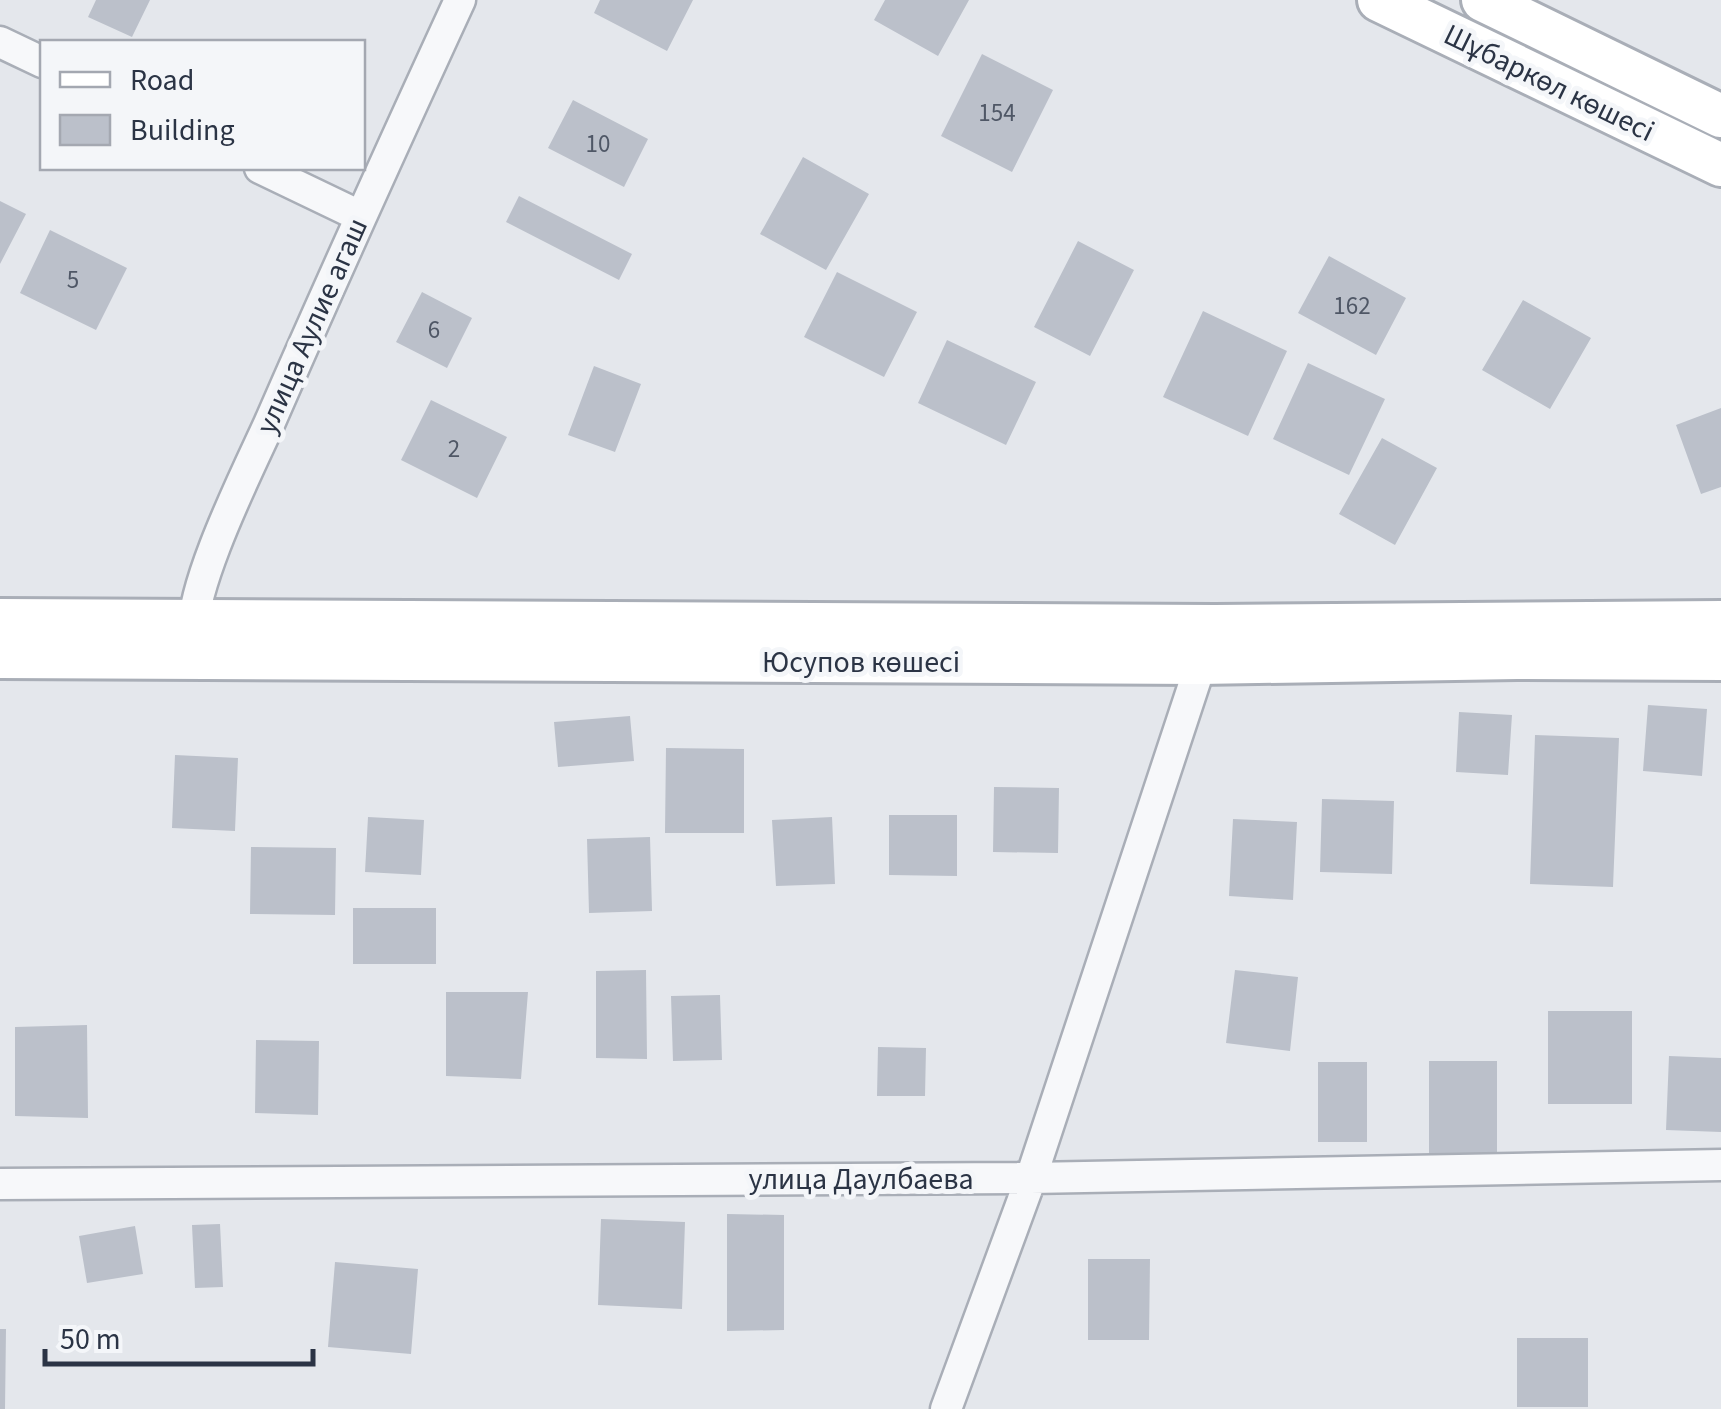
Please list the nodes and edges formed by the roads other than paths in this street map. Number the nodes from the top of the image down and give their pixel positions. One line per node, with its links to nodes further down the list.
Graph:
1 (460, 0): 9 (street, улица Аулие агаш)
2 (1379, 0): 7 (street, Шұбаркөл көшесі)
3 (1483, 0): 6 (street, Шұбаркөл көшесі)
4 (0, 42): 5 (street)
5 (40, 61)
6 (1721, 116)
7 (1721, 165)
8 (264, 170): 9 (street)
9 (360, 216): 12 (street, улица Аулие агаш)
10 (0, 620): 12 (street, Юсупов көшесі)
11 (1721, 622): 13 (street, Юсупов көшесі)
12 (195, 641): 13 (street, Юсупов көшесі); 14 (street, Юсупов көшесі)
13 (1207, 645): 15 (street, Юсупов көшесі); 17 (street)
14 (0, 657)
15 (1721, 659)
16 (1721, 1165): 17 (street, улица Даулбаева)
17 (1031, 1178): 18 (street, улица Даулбаева); 19 (street)
18 (0, 1184)
19 (946, 1409)

